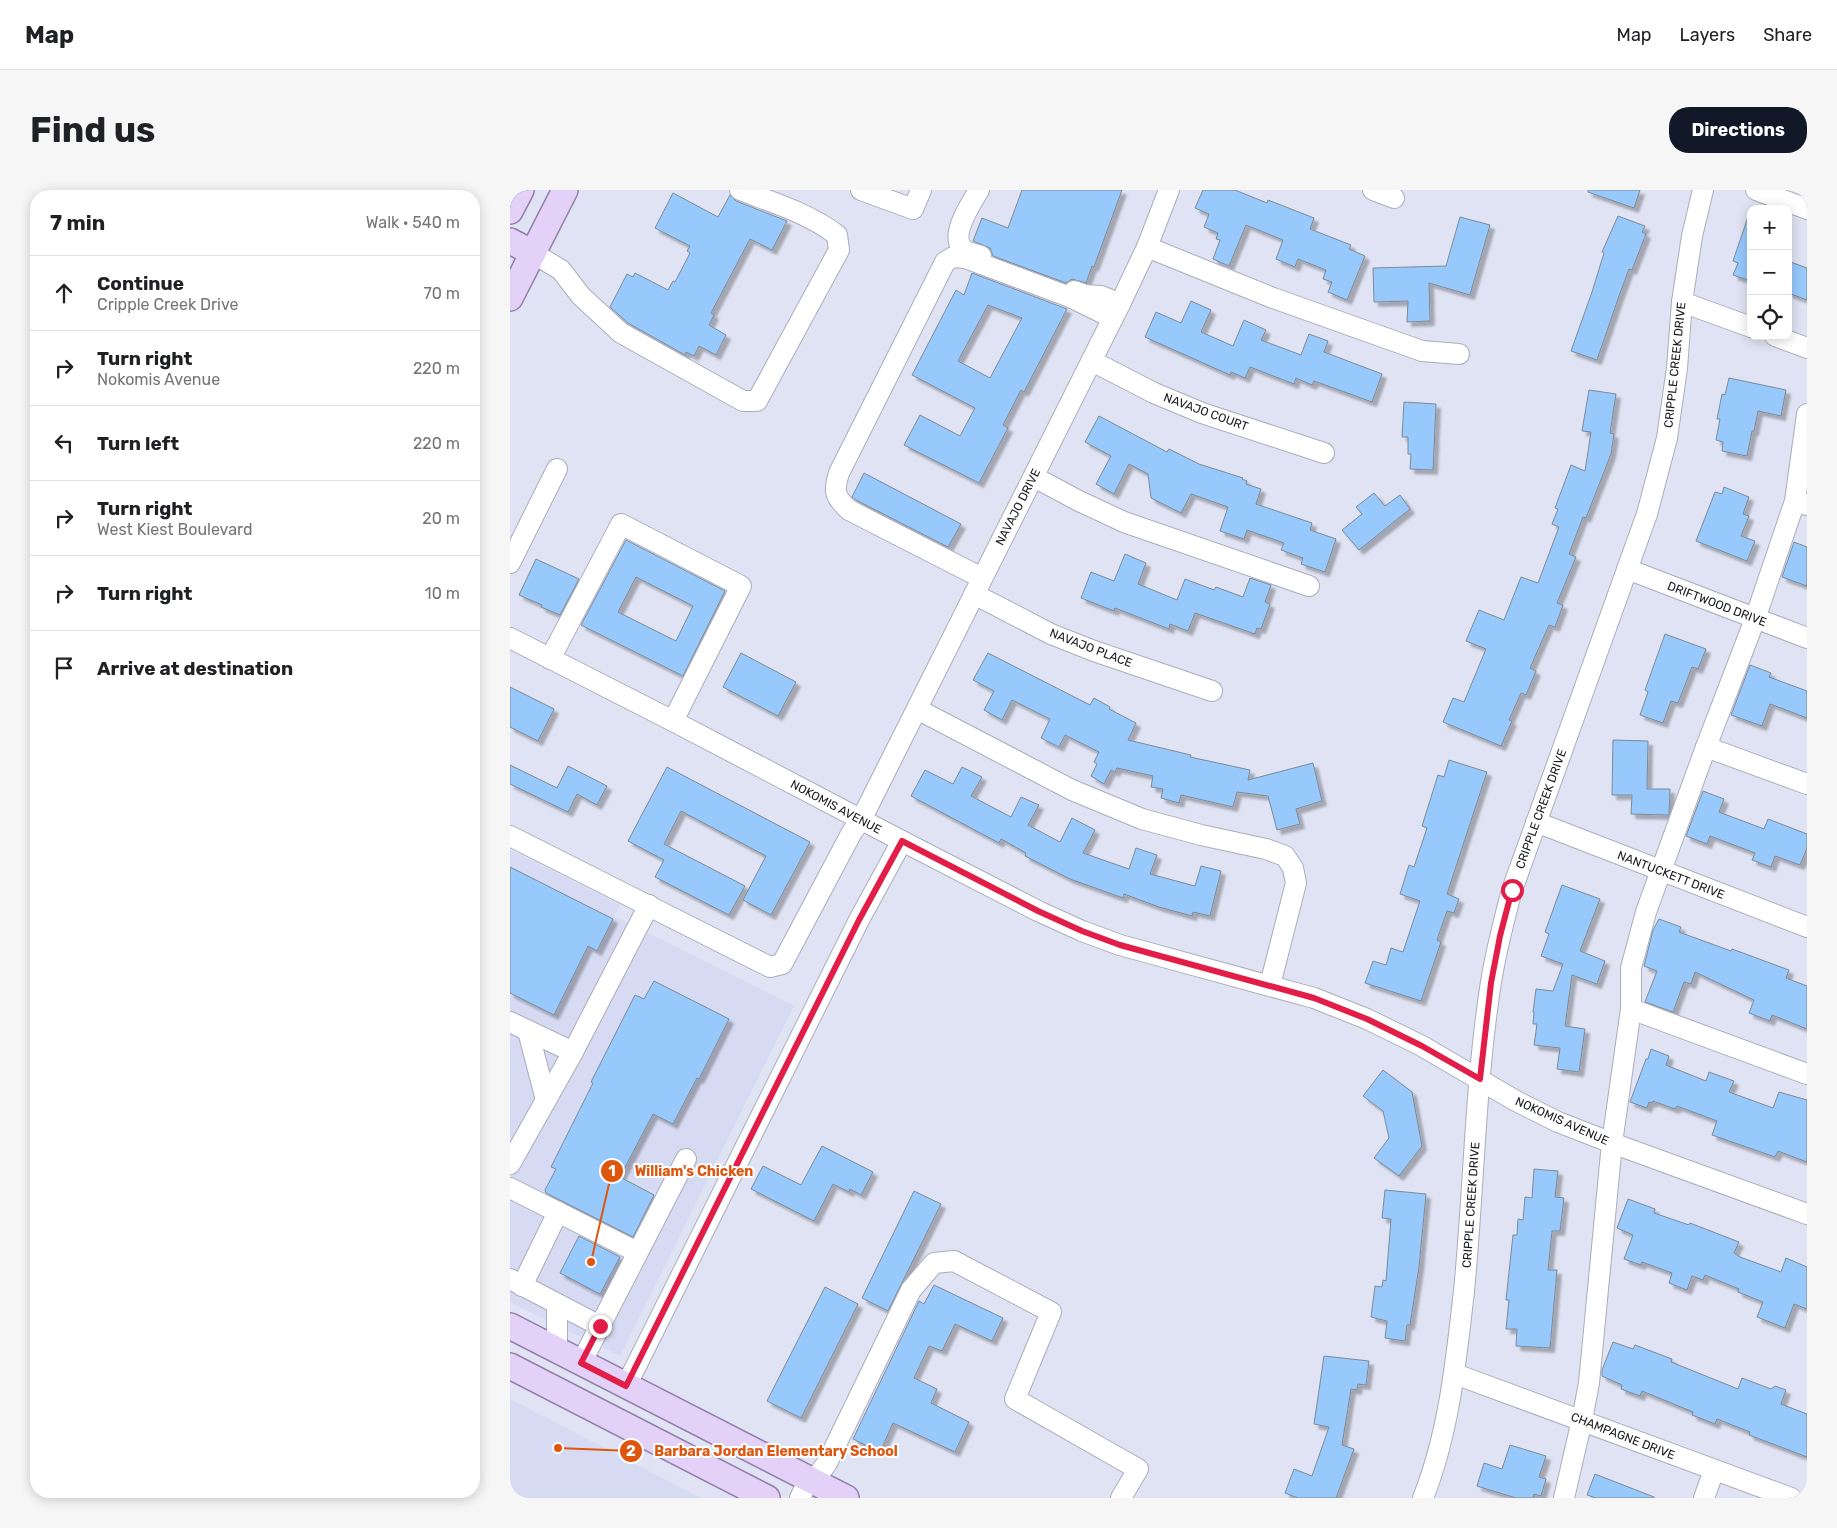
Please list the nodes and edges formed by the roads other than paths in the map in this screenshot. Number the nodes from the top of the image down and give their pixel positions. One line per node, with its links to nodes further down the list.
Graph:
1 (521, 190): 13 (main road)
2 (565, 190): 16 (main road)
3 (740, 190): 16 (street)
4 (862, 190): 5 (street)
5 (921, 190)
6 (979, 190): 19 (street)
7 (1168, 190): 15 (street, NAVAJO DRIVE)
8 (1372, 190): 11 (street)
9 (1703, 190): 18 (street, CRIPPLE CREEK DRIVE)
10 (1756, 190): 12 (street)
11 (1394, 198)
12 (1807, 209)
13 (510, 211)
14 (510, 241): 16 (main road)
15 (1147, 247): 19 (street, NAVAJO DRIVE); 23 (street)
16 (533, 253): 17 (main road)
17 (510, 298)
18 (1682, 302): 20 (street); 31 (street, CRIPPLE CREEK DRIVE)
19 (1116, 311): 24 (street, NAVAJO DRIVE); 32 (street, NAVAJO PLACE)
20 (1747, 326)
21 (1786, 340): 22 (street)
22 (1807, 348)
23 (1459, 354)
24 (1092, 361): 26 (street, NAVAJO COURT); 28 (street, NAVAJO DRIVE)
25 (1807, 414): 29 (street)
26 (1324, 453)
27 (557, 469): 30 (street)
28 (1034, 476): 32 (street, NAVAJO DRIVE); 33 (street)
29 (1801, 503): 34 (street)
30 (510, 563)
31 (1627, 569): 34 (street, DRIFTWOOD DRIVE); 44 (street, CRIPPLE CREEK DRIVE)
32 (978, 586): 38 (street, NAVAJO PLACE); 39 (street, NAVAJO DRIVE)
33 (1308, 586)
34 (1755, 619): 36 (street, DRIFTWOOD DRIVE); 41 (street)
35 (510, 638): 37 (street, NOKOMIS AVENUE)
36 (1807, 638)
37 (550, 659): 40 (street, NOKOMIS AVENUE); 40 (street)
38 (1212, 691)
39 (917, 709): 43 (street, NAVAJO DRIVE); 50 (street)
40 (673, 721): 43 (street, NOKOMIS AVENUE)
41 (1706, 747): 42 (street); 47 (street)
42 (1807, 784)
43 (861, 820): 46 (street, NOKOMIS AVENUE); 48 (street, NAVAJO DRIVE)
44 (1536, 822): 47 (street, NANTUCKETT DRIVE); 55 (street, CRIPPLE CREEK DRIVE)
45 (510, 836): 48 (street, NAVAJO DRIVE)
46 (902, 841): 50 (street, NOKOMIS AVENUE); 72 (street)
47 (1660, 871): 49 (street, NANTUCKETT DRIVE); 51 (street)
48 (649, 905): 53 (street)
49 (1807, 927)
50 (1270, 985): 55 (street, NOKOMIS AVENUE)
51 (1631, 1009): 54 (street); 57 (street)
52 (519, 1026): 53 (street); 56 (street)
53 (573, 1052): 56 (street)
54 (1807, 1074)
55 (1480, 1079): 57 (street, NOKOMIS AVENUE); 71 (street, CRIPPLE CREEK DRIVE)
56 (546, 1100): 59 (street)
57 (1612, 1143): 62 (street, NOKOMIS AVENUE); 74 (street)
58 (686, 1159): 63 (street)
59 (510, 1164)
60 (510, 1188): 61 (street)
61 (558, 1212): 63 (street); 64 (street)
62 (1807, 1214)
63 (638, 1252): 67 (street)
64 (516, 1283): 65 (street)
65 (557, 1304): 67 (street); 68 (street)
66 (510, 1326): 68 (main road)
67 (600, 1326): 69 (street)
68 (557, 1349): 69 (main road)
69 (581, 1363): 72 (main road)
70 (510, 1366): 73 (main road)
71 (1455, 1374): 74 (street, CHAMPAGNE DRIVE); 80 (street, CRIPPLE CREEK DRIVE)
72 (626, 1386): 73 (main road); 76 (main road)
73 (610, 1417): 77 (main road)
74 (1582, 1420): 75 (street, CHAMPAGNE DRIVE); 81 (street)
75 (1714, 1470): 82 (street); 83 (street, CHAMPAGNE DRIVE)
76 (804, 1489): 78 (main road); 79 (street)
77 (767, 1498)
78 (846, 1498)
79 (1121, 1498)
80 (1423, 1498)
81 (1564, 1498)
82 (1704, 1498)
83 (1791, 1498)

